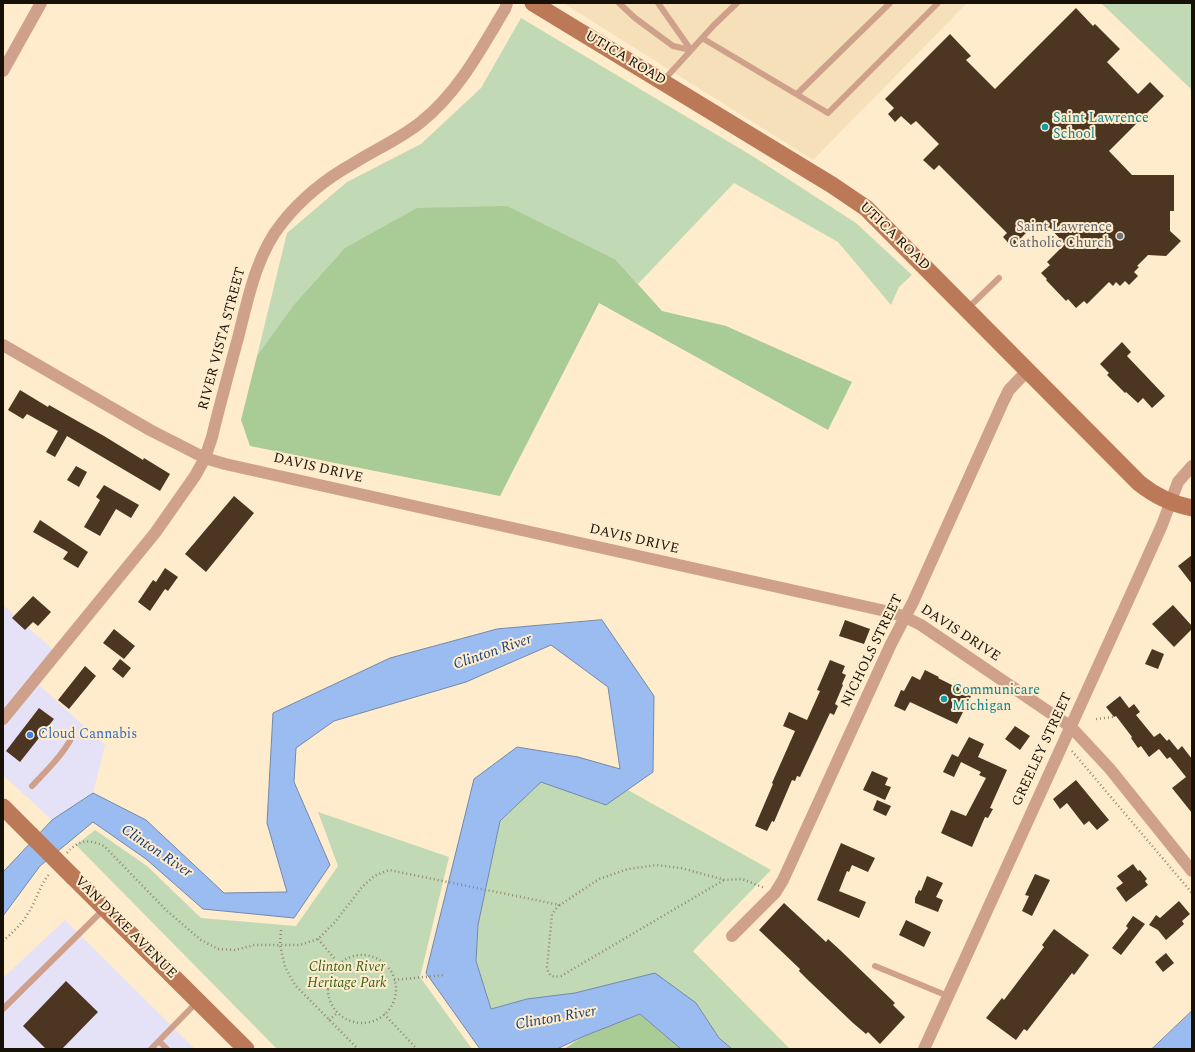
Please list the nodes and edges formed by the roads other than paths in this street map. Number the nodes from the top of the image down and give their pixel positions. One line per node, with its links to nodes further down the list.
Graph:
1 (41, 3): 11 (street)
2 (507, 3): 18 (street, RIVER VISTA STREET)
3 (533, 3): 12 (street, UTICA ROAD)
4 (619, 3): 10 (lane)
5 (658, 3): 10 (lane)
6 (737, 3): 9 (lane)
7 (890, 3): 13 (lane)
8 (938, 3): 13 (lane)
9 (702, 38): 10 (lane); 13 (lane)
10 (691, 50): 12 (lane)
11 (3, 71)
12 (662, 82): 15 (street, UTICA ROAD)
13 (797, 94)
14 (999, 278): 15 (lane)
15 (967, 309): 17 (street, UTICA ROAD)
16 (3, 345): 18 (street, DAVIS DRIVE)
17 (1027, 371): 20 (street, UTICA ROAD); 22 (street, NICHOLS STREET)
18 (205, 458): 22 (street, DAVIS DRIVE); 23 (street, RIVER VISTA STREET)
19 (1192, 466): 20 (street, GREELEY STREET)
20 (1170, 502): 21 (street, UTICA ROAD); 24 (street, GREELEY STREET)
21 (1192, 508)
22 (905, 617): 24 (street, DAVIS DRIVE); 30 (street, NICHOLS STREET)
23 (3, 719)
24 (1071, 727): 28 (street, DAVIS DRIVE); 32 (street, GREELEY STREET)
25 (72, 737): 26 (lane)
26 (32, 786)
27 (3, 807): 29 (street, VAN DYKE AVENUE, bridge)
28 (1192, 871)
29 (105, 908): 33 (street, VAN DYKE AVENUE); 34 (lane)
30 (732, 936)
31 (875, 966): 32 (lane)
32 (948, 996): 39 (street, GREELEY STREET)
33 (198, 1001): 35 (lane); 38 (street, VAN DYKE AVENUE)
34 (3, 1009)
35 (159, 1041): 36 (lane); 37 (lane)
36 (151, 1049)
37 (167, 1049)
38 (246, 1049)
39 (924, 1049)

